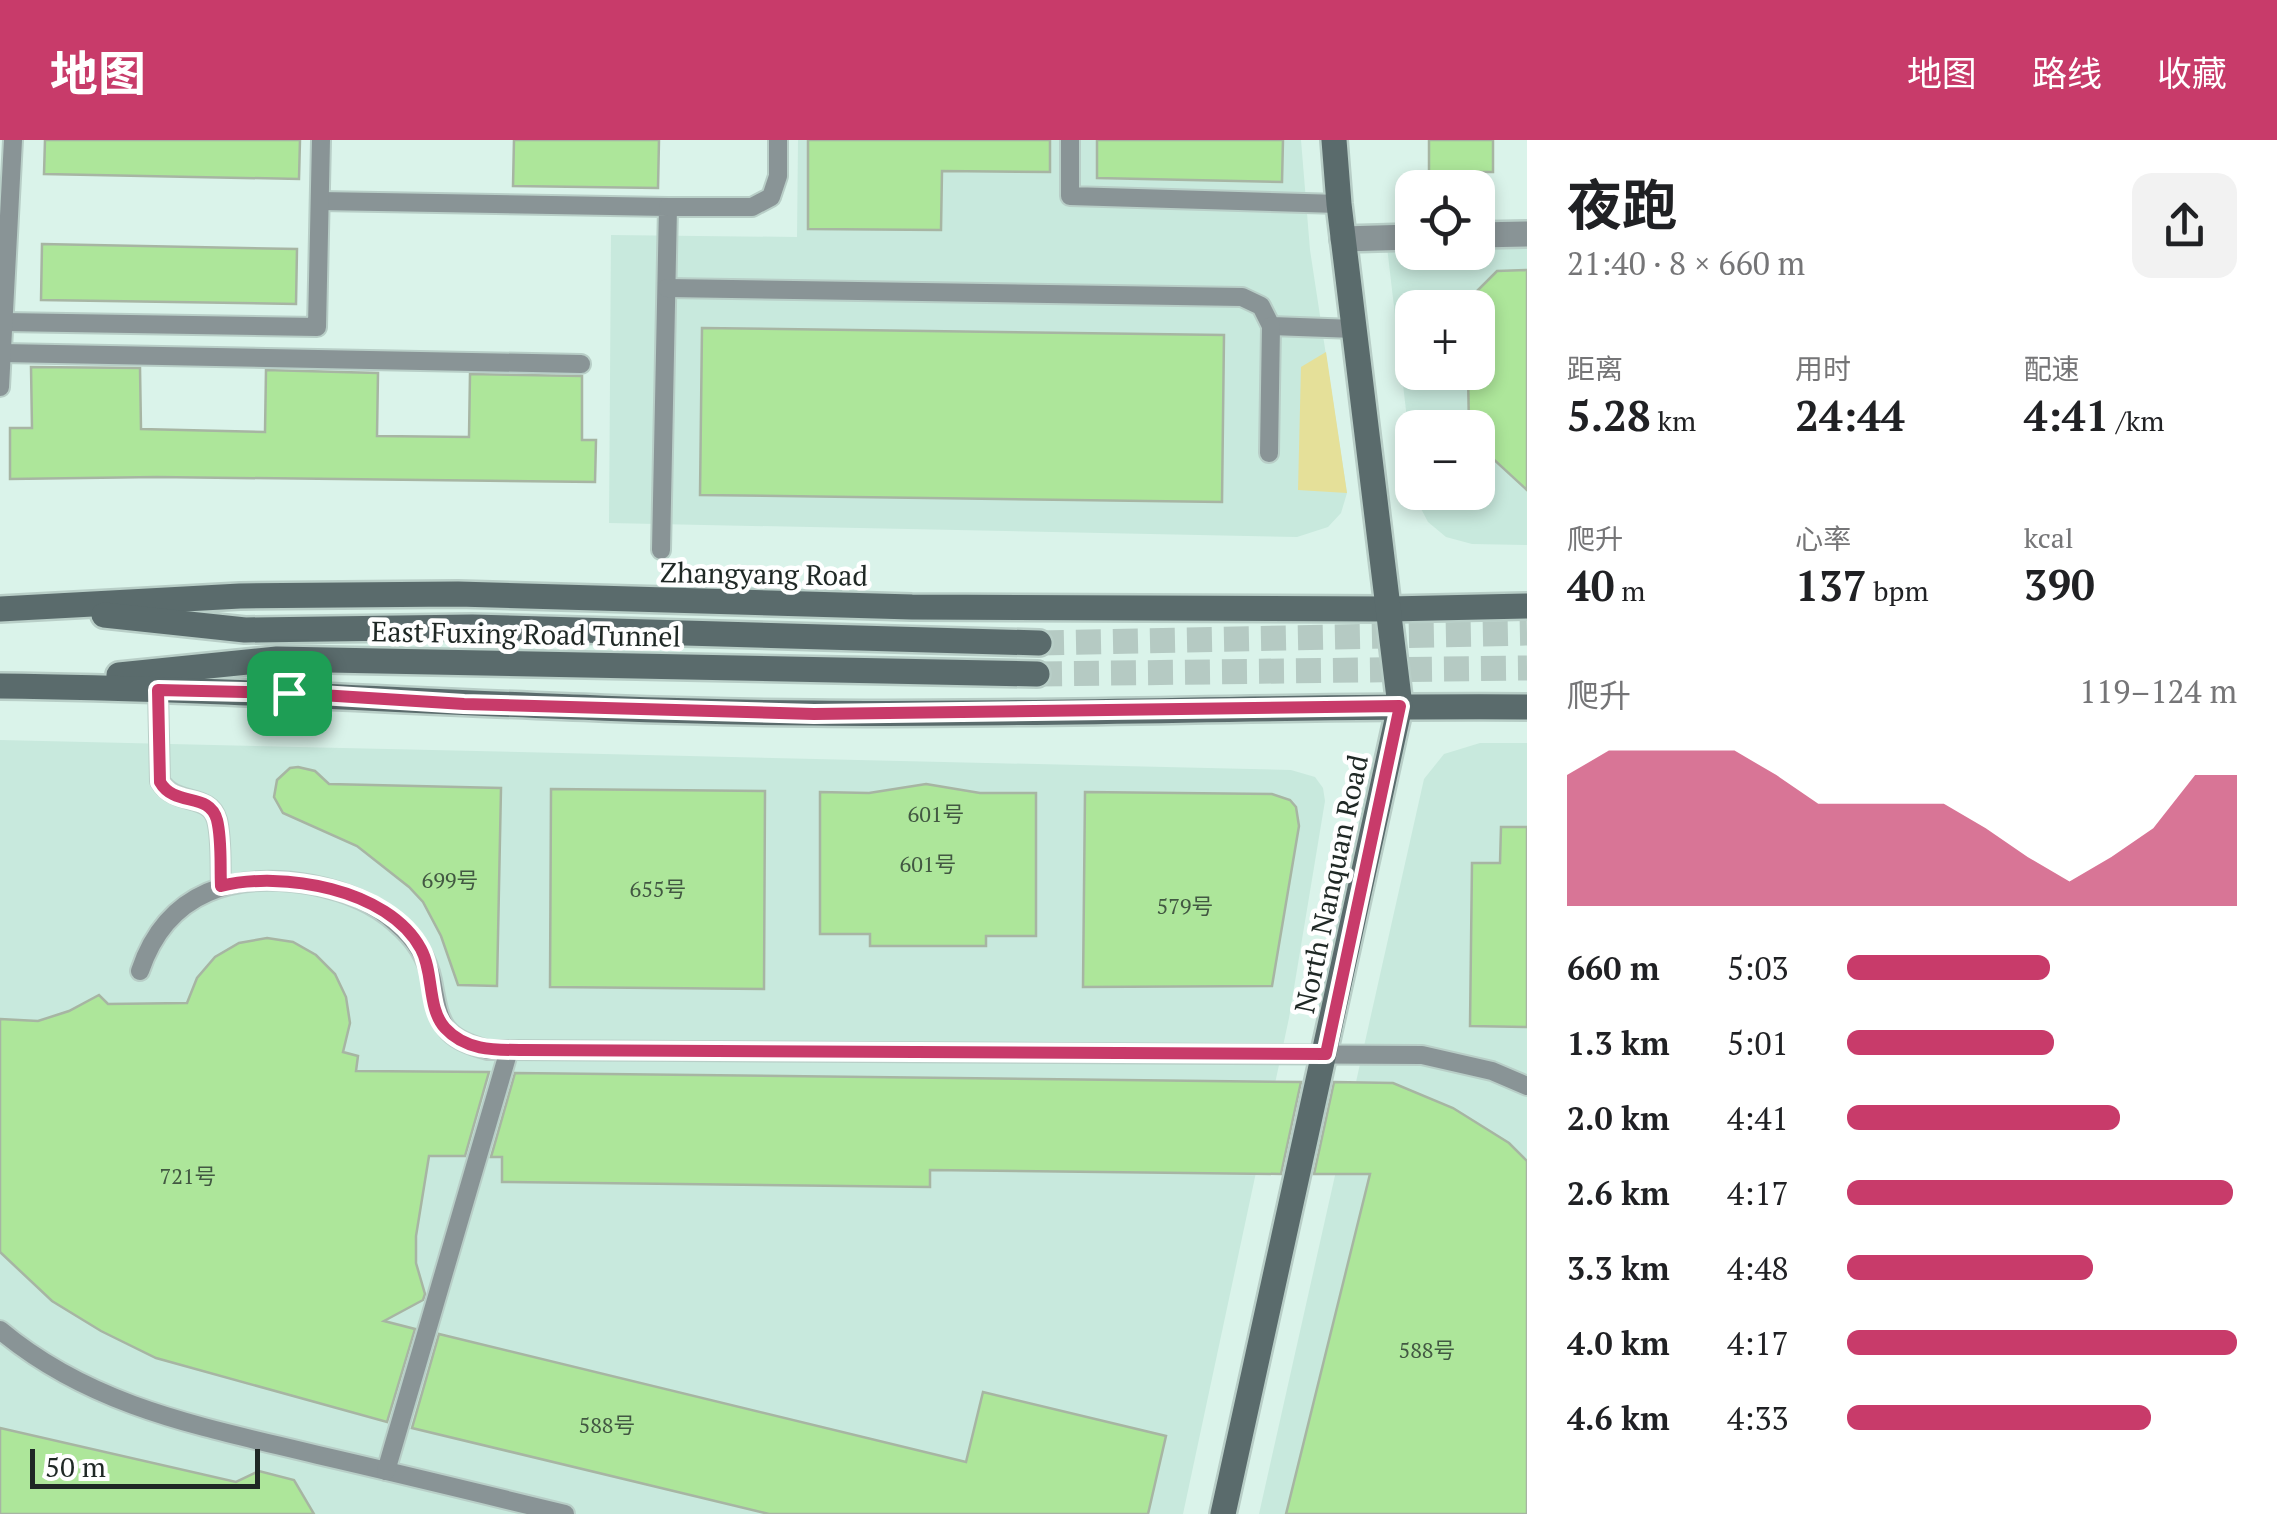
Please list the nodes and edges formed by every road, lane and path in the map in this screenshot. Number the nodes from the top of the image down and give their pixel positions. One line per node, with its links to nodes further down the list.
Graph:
1 (13, 140): 14 (lane)
2 (321, 140): 6 (lane)
3 (778, 140): 8 (lane)
4 (1070, 140): 7 (lane)
5 (1334, 140): 7 (main road, North Nanquan Road)
6 (320, 201): 8 (lane); 14 (lane)
7 (1339, 204): 12 (main road, North Nanquan Road)
8 (668, 207): 13 (lane)
9 (1527, 234): 10 (street)
10 (1495, 235)
11 (1395, 237): 12 (street)
12 (1343, 239): 16 (main road, North Nanquan Road)
13 (667, 288): 15 (lane); 21 (lane)
14 (4, 322): 17 (lane)
15 (1272, 326): 16 (lane); 20 (lane)
16 (1354, 329): 24 (main road, North Nanquan Road)
17 (2, 353): 18 (lane); 19 (lane)
18 (580, 364)
19 (0, 388)
20 (1269, 453)
21 (661, 550)
22 (1527, 606): 24 (main road, Zhangyang Road)
23 (12, 608): 24 (main road, Zhangyang Road); 25 (main road, East Fuxing Road Tunnel)
24 (1390, 609): 29 (main road, North Nanquan Road)
25 (1040, 643)
26 (1037, 674): 27 (main road, East Fuxing Road Tunnel)
27 (8, 686): 28 (main road)
28 (158, 690): 29 (main road); 31 (lane)
29 (1400, 706): 30 (main road); 34 (main road, North Nanquan Road)
30 (1527, 708)
31 (221, 886): 32 (lane); 33 (lane)
32 (140, 971)
33 (508, 1050): 34 (lane); 37 (lane)
34 (1326, 1054): 35 (lane); 39 (main road, North Nanquan Road)
35 (1527, 1086)
36 (0, 1330): 37 (lane)
37 (386, 1471): 38 (lane)
38 (565, 1514)
39 (1223, 1514)

